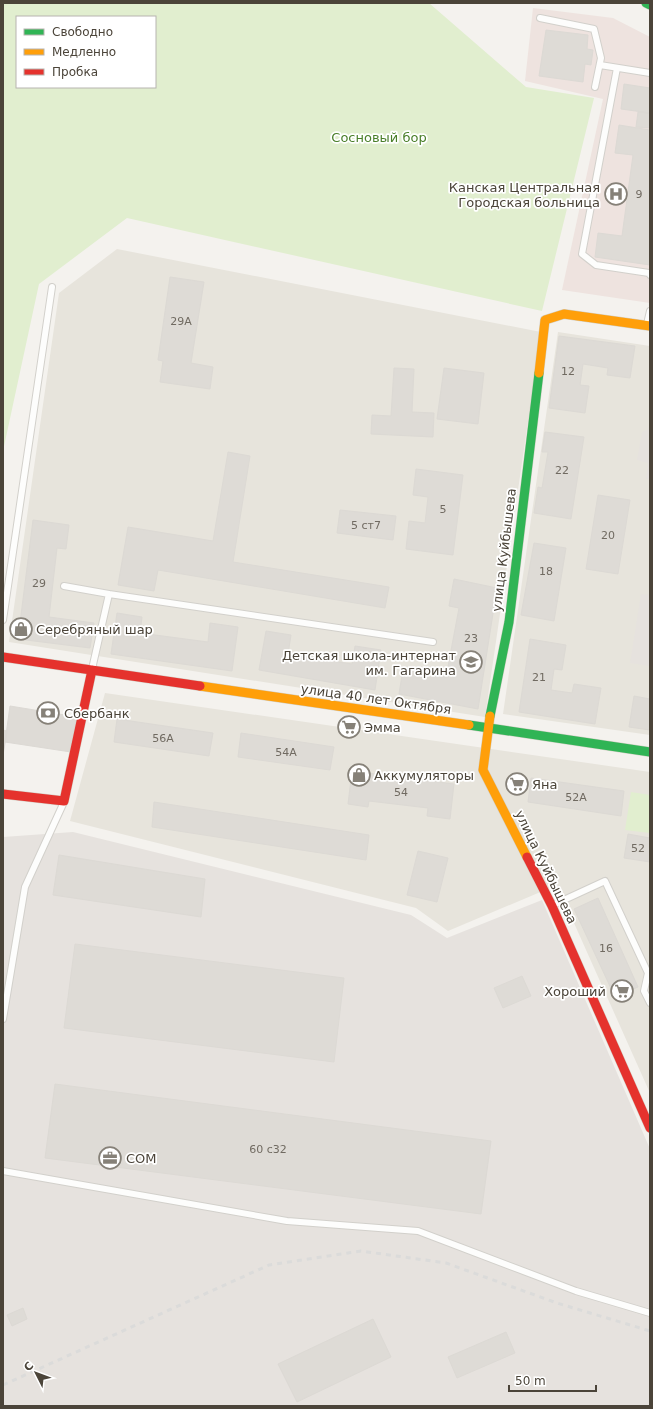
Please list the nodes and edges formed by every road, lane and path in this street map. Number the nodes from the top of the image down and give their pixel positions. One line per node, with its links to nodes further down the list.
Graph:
1 (646, 3): 2 (street)
2 (650, 5)
3 (540, 18): 4 (lane)
4 (600, 65): 5 (lane); 7 (lane)
5 (617, 68): 6 (lane); 8 (lane)
6 (650, 74)
7 (595, 87)
8 (650, 275)
9 (52, 287): 14 (lane)
10 (650, 311): 11 (lane)
11 (648, 326): 18 (street, улица Куйбышева)
12 (64, 586): 13 (lane)
13 (109, 594): 15 (lane); 17 (lane)
14 (3, 620)
15 (433, 642)
16 (3, 657): 17 (street, улица 40 лет Октября)
17 (92, 670): 18 (street, улица 40 лет Октября); 21 (street)
18 (488, 728): 19 (street, улица 40 лет Октября); 22 (street, улица Куйбышева)
19 (650, 752)
20 (3, 794): 21 (street)
21 (64, 801): 24 (lane)
22 (552, 906): 23 (lane); 25 (street, улица Куйбышева)
23 (650, 1003)
24 (3, 1018)
25 (650, 1128)
26 (3, 1171): 27 (lane)
27 (650, 1313)

